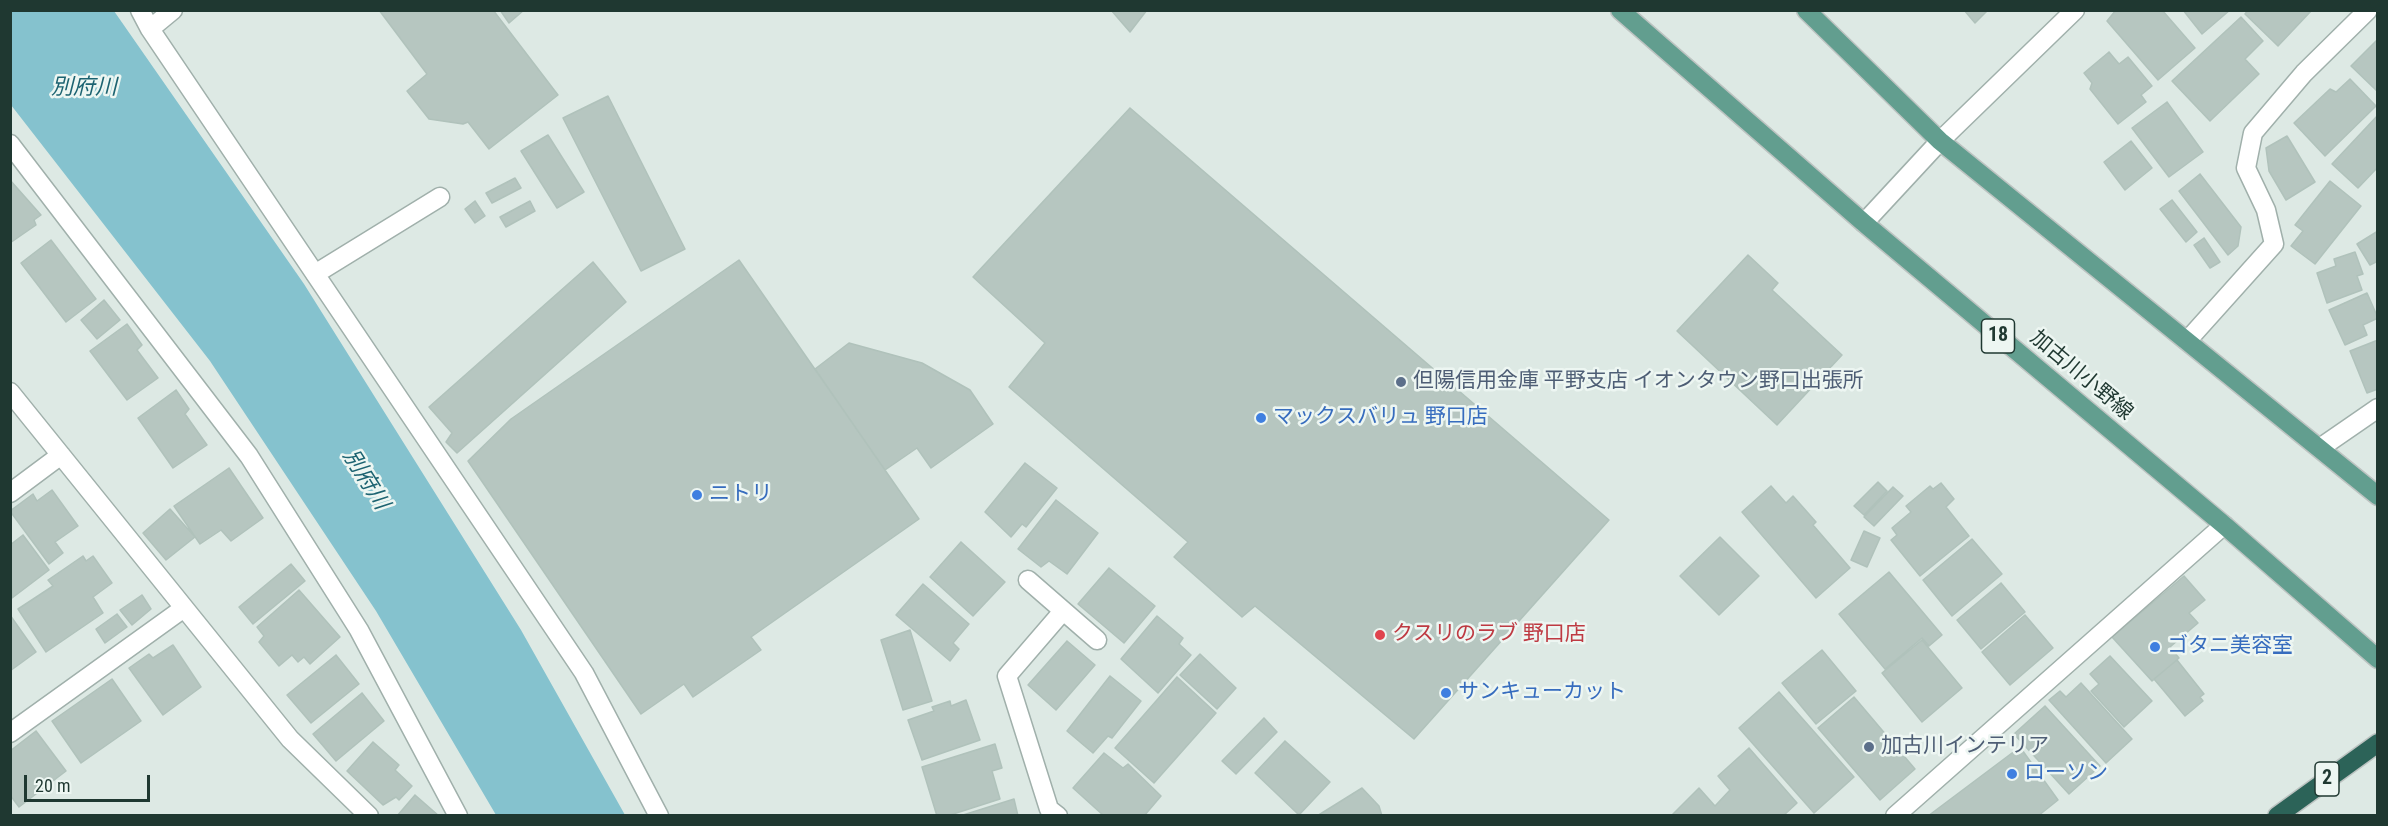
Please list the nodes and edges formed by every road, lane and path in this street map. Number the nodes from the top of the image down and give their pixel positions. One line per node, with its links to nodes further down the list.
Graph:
1 (140, 10): 7 (street)
2 (173, 10): 7 (street)
3 (1620, 10): 11 (main road, 加古川小野線 / 18)
4 (1806, 10): 8 (main road)
5 (2075, 10): 8 (street)
6 (2368, 10): 13 (street)
7 (150, 29): 12 (street)
8 (1940, 141): 11 (street); 13 (main road)
9 (10, 144): 29 (street)
10 (440, 197): 12 (street)
11 (1864, 223): 20 (main road, 加古川小野線 / 18)
12 (315, 274): 30 (street)
13 (2187, 341): 16 (main road)
14 (10, 392): 17 (street)
15 (2378, 408): 16 (street)
16 (2320, 448): 19 (main road)
17 (61, 455): 18 (street); 22 (street)
18 (10, 493)
19 (2378, 496)
20 (2224, 525): 25 (main road, 加古川小野線 / 18); 32 (street)
21 (1028, 580): 23 (street)
22 (184, 608): 26 (street); 28 (street)
23 (1063, 611): 24 (street); 31 (street)
24 (1097, 640)
25 (2378, 659)
26 (10, 733)
27 (2378, 743): 33 (highway, 2)
28 (369, 816)
29 (458, 816)
30 (659, 816)
31 (1058, 816)
32 (1895, 816)
33 (2277, 816)

